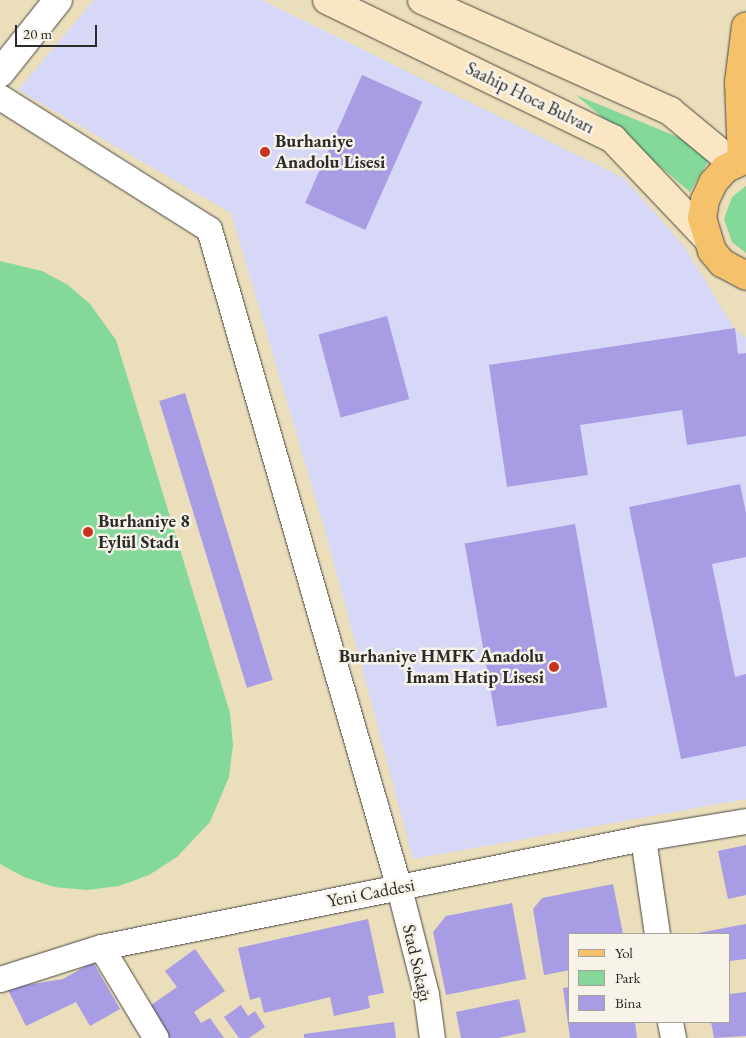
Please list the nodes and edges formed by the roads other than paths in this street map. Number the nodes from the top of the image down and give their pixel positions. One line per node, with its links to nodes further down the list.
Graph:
1 (58, 0): 5 (street)
2 (327, 0): 8 (main road, Saahip Hoca Bulvarı)
3 (422, 0): 7 (main road)
4 (746, 26): 7 (main road)
5 (0, 73)
6 (0, 97): 14 (street, Stad Sokağı)
7 (741, 161): 8 (main road)
8 (705, 236): 9 (main road)
9 (722, 263): 10 (main road); 11 (main road)
10 (746, 276)
11 (746, 292)
12 (746, 821): 13 (street, Yeni Caddesi)
13 (643, 838): 14 (street, Yeni Caddesi); 15 (street)
14 (400, 888): 16 (street, Yeni Caddesi); 20 (street, Stad Sokağı)
15 (657, 933)
16 (101, 947): 17 (street, Yeni Caddesi); 19 (street)
17 (0, 979)
18 (670, 1023): 21 (street)
19 (156, 1038)
20 (432, 1038)
21 (673, 1038)

